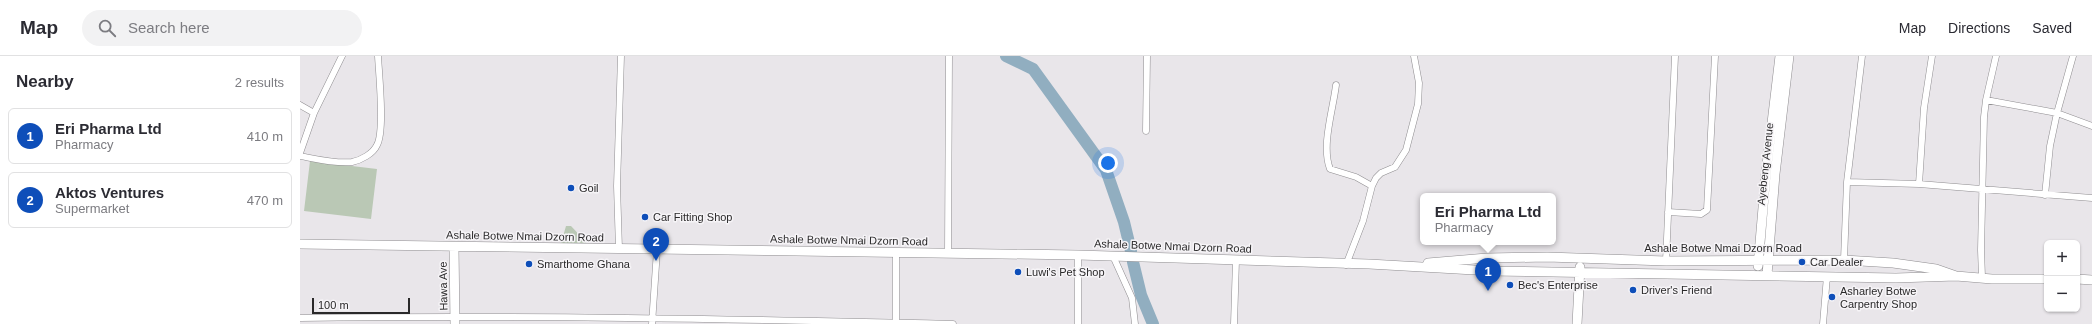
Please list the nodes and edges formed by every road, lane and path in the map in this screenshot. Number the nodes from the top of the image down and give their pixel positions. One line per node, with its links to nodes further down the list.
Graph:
1 (342, 56): 18 (street)
2 (378, 56): 23 (street)
3 (621, 56): 34 (street)
4 (949, 56): 37 (street)
5 (1147, 56): 21 (street)
6 (1414, 56): 26 (street)
7 (1675, 56): 30 (street)
8 (1714, 56): 30 (street)
9 (1780, 56): 31 (main road, Ayebeng Avenue)
10 (1789, 56): 31 (main road, Ayebeng Avenue)
11 (1862, 56): 24 (street)
12 (1932, 56): 25 (street)
13 (1996, 56): 16 (street)
14 (2072, 56): 19 (street)
15 (1336, 85): 26 (street)
16 (1986, 100): 19 (street); 27 (street)
17 (300, 105): 18 (street)
18 (314, 113): 22 (street)
19 (2057, 113): 20 (street); 28 (street)
20 (2092, 126)
21 (1146, 131)
22 (300, 153)
23 (300, 156)
24 (1847, 182): 25 (street); 43 (street)
25 (1919, 184): 27 (street)
26 (1372, 186): 47 (street)
27 (1983, 190): 28 (street); 53 (street)
28 (2046, 195): 29 (street)
29 (2092, 198)
30 (1668, 212): 44 (street)
31 (1765, 238): 42 (main road); 45 (main road, Ayebeng Avenue); 46 (main road)
32 (300, 244): 33 (main road, Ashale Botwe Nmai Dzorn Road)
33 (454, 247): 34 (main road, Ashale Botwe Nmai Dzorn Road); 59 (main road, Hawa Ave)
34 (619, 249): 35 (main road, Ashale Botwe Nmai Dzorn Road)
35 (656, 250): 36 (main road, Ashale Botwe Nmai Dzorn Road); 57 (street)
36 (896, 252): 37 (main road, Ashale Botwe Nmai Dzorn Road); 61 (street)
37 (948, 253): 38 (main road, Ashale Botwe Nmai Dzorn Road)
38 (1078, 255): 39 (main road, Ashale Botwe Nmai Dzorn Road); 64 (street)
39 (1112, 256): 41 (main road, Ashale Botwe Nmai Dzorn Road); 65 (street)
40 (1581, 259): 44 (main road, Ashale Botwe Nmai Dzorn Road); 48 (main road, Ashale Botwe Nmai Dzorn Road); 49 (main road)
41 (1236, 260): 47 (main road, Ashale Botwe Nmai Dzorn Road); 66 (street)
42 (1738, 260): 44 (main road, Ashale Botwe Nmai Dzorn Road); 45 (main road, Ashale Botwe Nmai Dzorn Road)
43 (1844, 260): 46 (main road, Ashale Botwe Nmai Dzorn Road); 52 (main road, Ashale Botwe Nmai Dzorn Road)
44 (1666, 261)
45 (1763, 261): 46 (main road, Ashale Botwe Nmai Dzorn Road); 50 (main road, Ayebeng Avenue)
46 (1786, 261)
47 (1346, 265): 48 (main road, Ashale Botwe Nmai Dzorn Road)
48 (1397, 266): 49 (main road, Ashale Botwe Nmai Dzorn Road)
49 (1580, 271): 50 (main road, Ashale Botwe Nmai Dzorn Road); 67 (main road)
50 (1763, 275): 51 (main road, Ashale Botwe Nmai Dzorn Road)
51 (1827, 276): 52 (main road, Ashale Botwe Nmai Dzorn Road); 68 (street)
52 (1956, 276): 53 (main road, Ashale Botwe Nmai Dzorn Road)
53 (1982, 277): 54 (main road, Ashale Botwe Nmai Dzorn Road)
54 (2044, 279)
55 (2080, 279): 56 (main road)
56 (2092, 280)
57 (652, 317): 59 (street); 60 (street); 62 (street)
58 (300, 318): 59 (street)
59 (455, 320)
60 (777, 323): 61 (street)
61 (896, 323): 63 (street)
62 (652, 324)
63 (953, 324)
64 (1078, 324)
65 (1135, 324)
66 (1234, 324)
67 (1577, 324)
68 (1823, 324)

